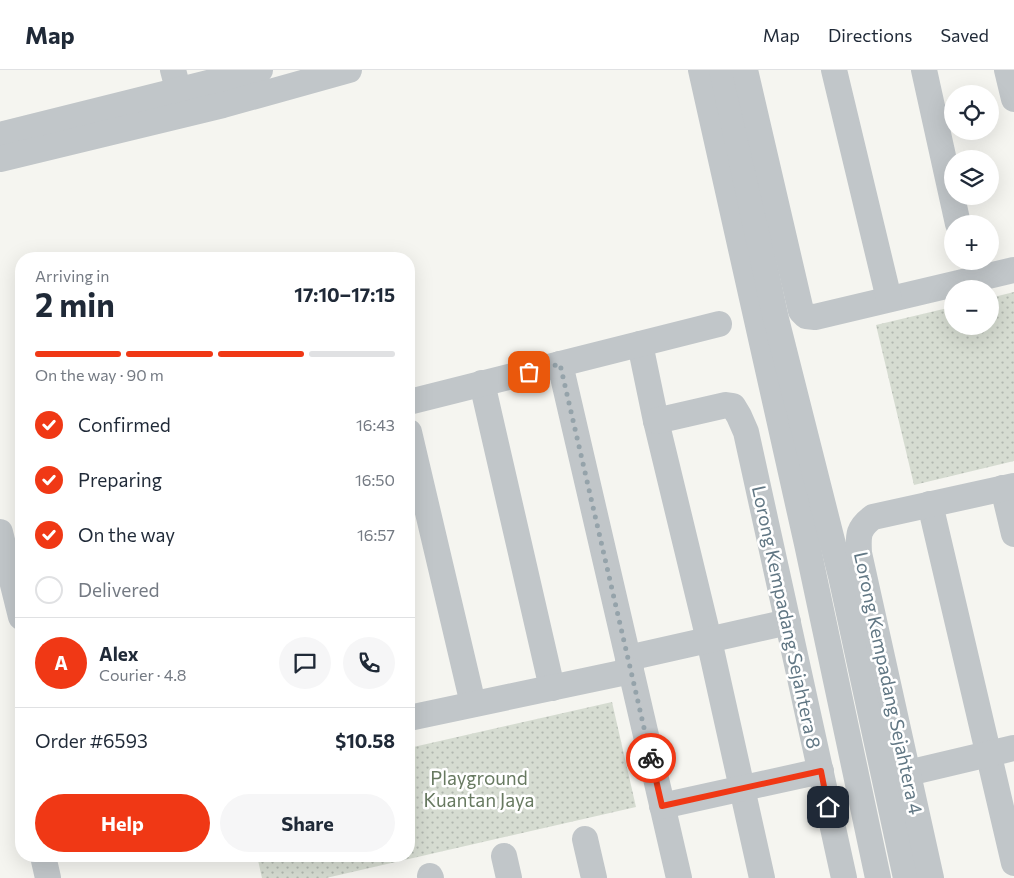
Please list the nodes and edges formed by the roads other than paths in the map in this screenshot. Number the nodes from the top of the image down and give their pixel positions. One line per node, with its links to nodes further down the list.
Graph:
1 (260, 70): 9 (street)
2 (349, 70): 9 (street)
3 (701, 70): 50 (street)
4 (722, 70): 51 (street)
5 (746, 70): 17 (street)
6 (834, 70): 17 (street)
7 (924, 70): 14 (street)
8 (1007, 70): 11 (street)
9 (217, 86): 10 (street)
10 (178, 92): 12 (street); 13 (street)
11 (1014, 99)
12 (0, 135)
13 (0, 159)
14 (956, 215)
15 (1014, 270): 16 (street)
16 (968, 271): 17 (street)
17 (889, 299)
18 (719, 324): 19 (street)
19 (640, 344): 20 (street); 23 (street)
20 (560, 364): 21 (street); 32 (street)
21 (482, 383): 22 (street); 33 (street)
22 (415, 400)
23 (656, 421): 30 (street, Lorong Kempadang Sejahtera 8); 31 (street)
24 (415, 458): 34 (street)
25 (1009, 487): 26 (street, Lorong Kempadang Sejahtera 4); 28 (street)
26 (930, 504): 37 (street); 39 (street, Lorong Kempadang Sejahtera 4)
27 (0, 532): 29 (street)
28 (1014, 534)
29 (15, 593)
30 (788, 622): 31 (street); 38 (street, Lorong Kempadang Sejahtera 8)
31 (709, 640): 32 (street); 40 (street)
32 (630, 665): 33 (street); 41 (street)
33 (552, 688): 34 (street)
34 (473, 704): 35 (street)
35 (415, 717)
36 (1014, 748): 37 (street)
37 (988, 754): 39 (street); 44 (street)
38 (821, 771): 40 (street); 49 (street, Lorong Kempadang Sejahtera 8)
39 (908, 773): 52 (street, Lorong Kempadang Sejahtera 4)
40 (741, 789): 41 (street); 48 (street)
41 (662, 806): 47 (street)
42 (585, 839): 46 (street)
43 (44, 862): 45 (street)
44 (1014, 863)
45 (48, 878)
46 (594, 878)
47 (679, 878)
48 (762, 878)
49 (844, 878)
50 (878, 878)
51 (906, 878)
52 (931, 878)

